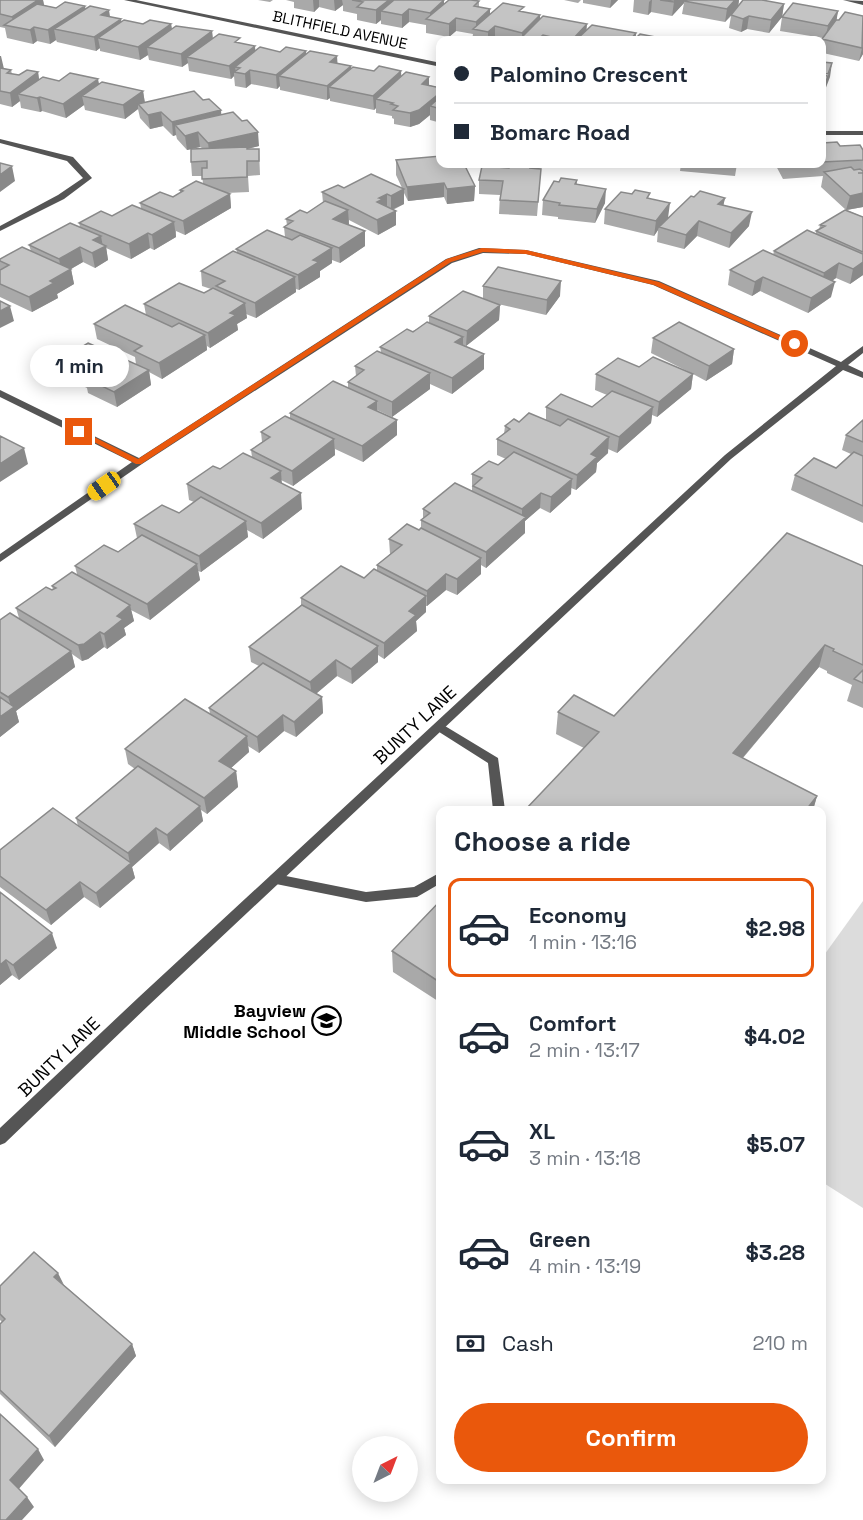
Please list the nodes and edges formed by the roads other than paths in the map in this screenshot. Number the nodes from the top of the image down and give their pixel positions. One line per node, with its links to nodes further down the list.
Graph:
1 (127, 0): 4 (street, BLITHFIELD AVENUE)
2 (846, 0): 3 (street)
3 (863, 3)
4 (436, 64)
5 (826, 133): 6 (street)
6 (863, 133)
7 (0, 141): 8 (street)
8 (0, 229)
9 (863, 349): 10 (street, BUNTY LANE)
10 (842, 365): 11 (street); 13 (street); 15 (street, BUNTY LANE)
11 (863, 375)
12 (0, 393): 13 (street)
13 (139, 462): 14 (street)
14 (0, 559)
15 (440, 727): 16 (street); 17 (street, BUNTY LANE)
16 (499, 806)
17 (276, 879): 18 (street); 19 (street, BUNTY LANE)
18 (436, 880)
19 (0, 1138)

